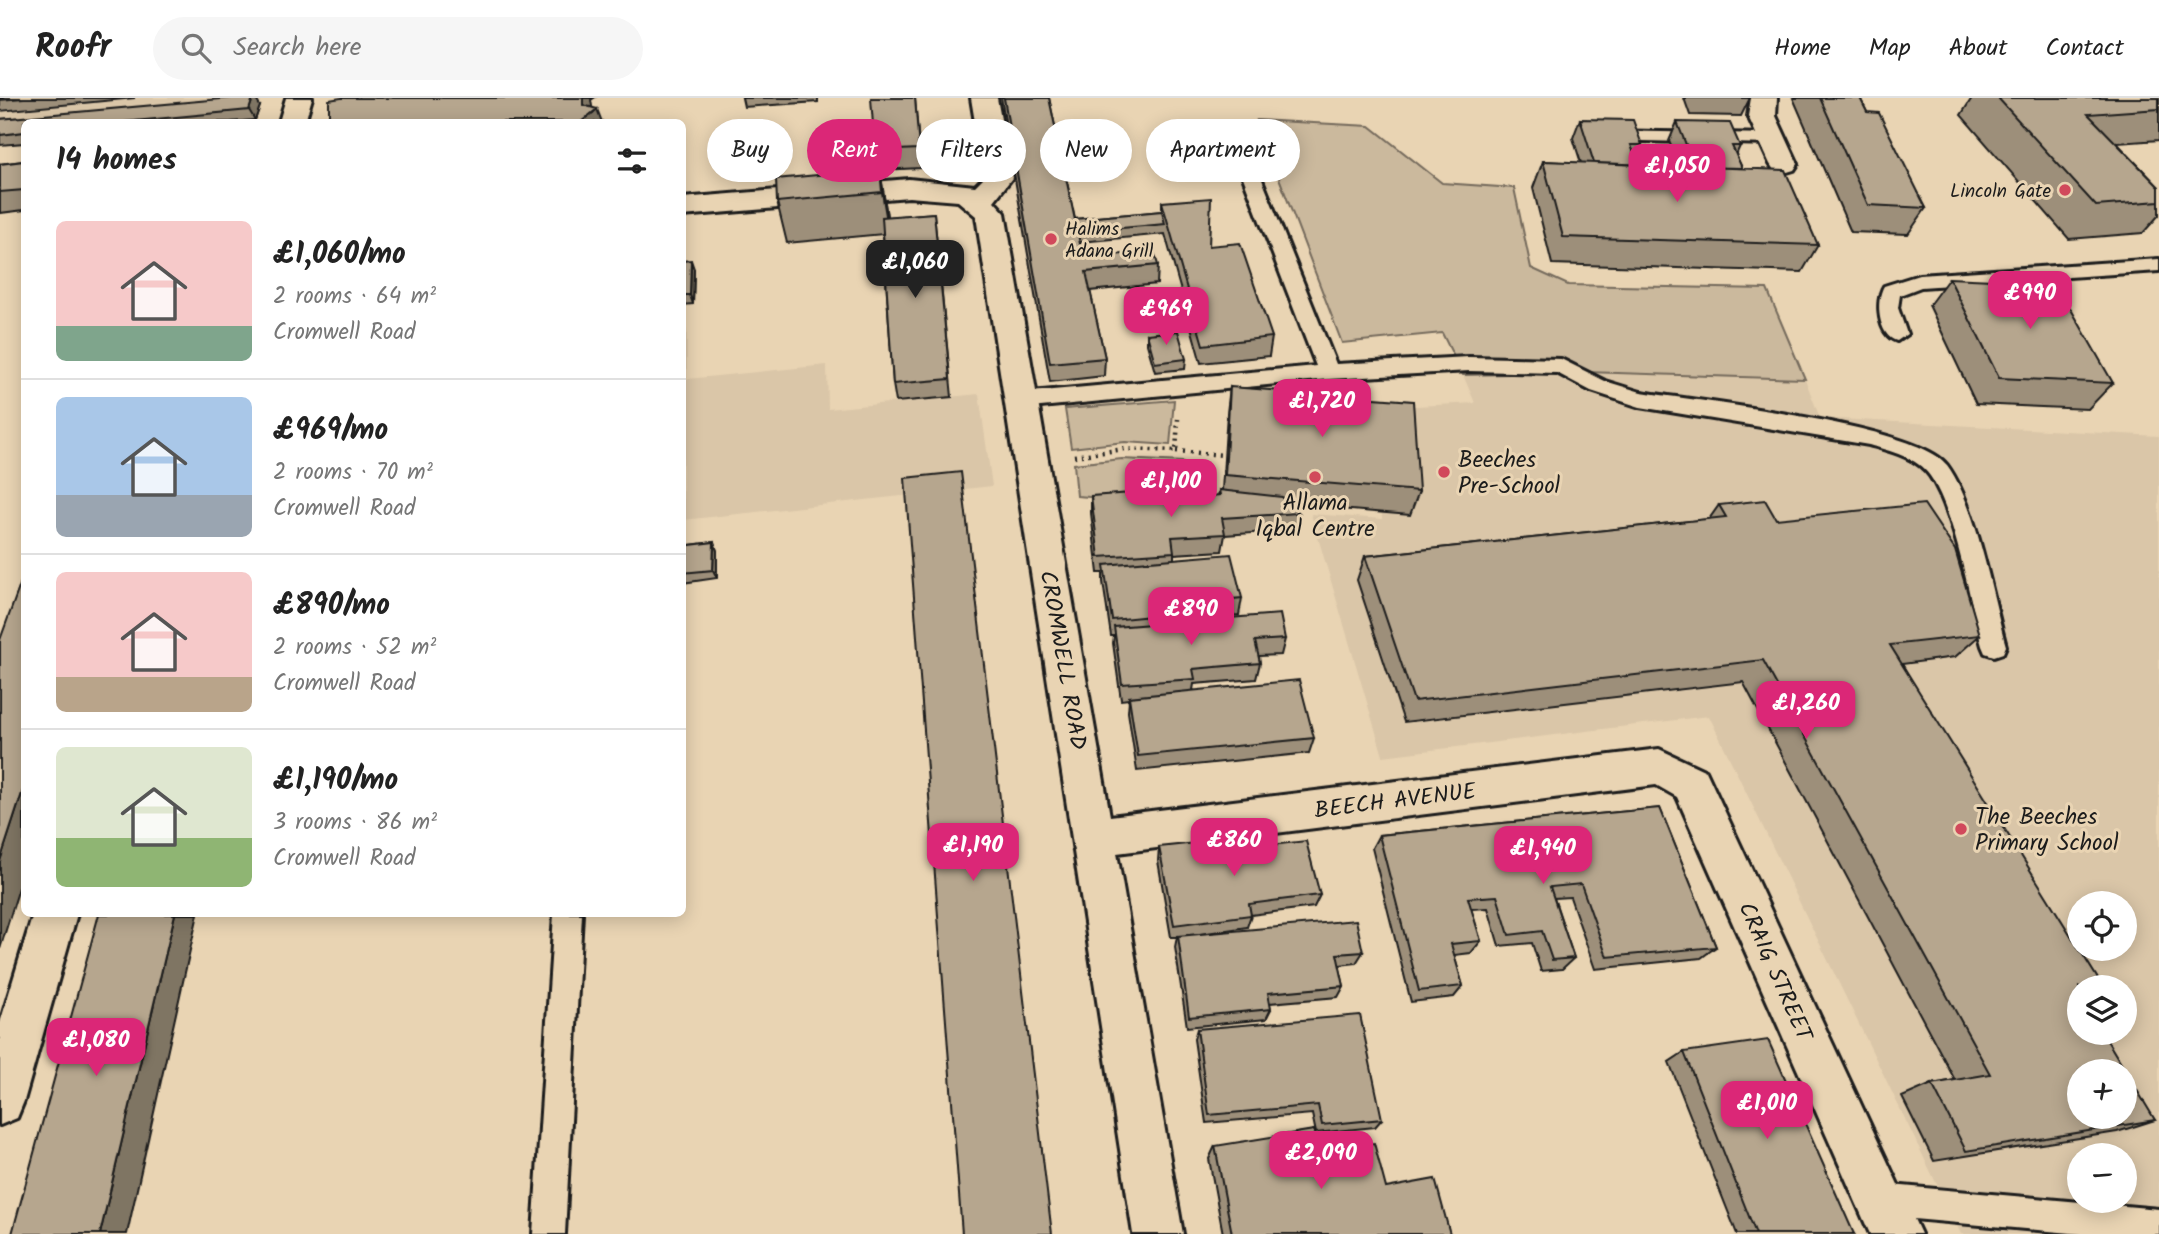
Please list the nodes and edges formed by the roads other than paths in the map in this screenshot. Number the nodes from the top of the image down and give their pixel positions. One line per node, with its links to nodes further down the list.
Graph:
1 (300, 98): 4 (street)
2 (984, 98): 8 (street)
3 (1763, 98): 6 (street)
4 (293, 119)
5 (1596, 136): 6 (lane)
6 (1778, 152)
7 (1254, 182): 12 (lane)
8 (978, 201): 9 (street); 13 (street, CROMWELL ROAD)
9 (686, 207)
10 (2159, 265): 11 (lane)
11 (1897, 334)
12 (1329, 372): 13 (lane); 14 (lane)
13 (1020, 401): 16 (street, CROMWELL ROAD)
14 (1994, 646)
15 (1692, 784): 16 (street, BEECH AVENUE); 20 (street, CRAIG STREET)
16 (1095, 837): 23 (street, CROMWELL ROAD)
17 (54, 917): 19 (street)
18 (568, 917): 22 (lane)
19 (0, 1101)
20 (1888, 1217): 21 (lane)
21 (2159, 1226)
22 (549, 1234)
23 (1158, 1234)

